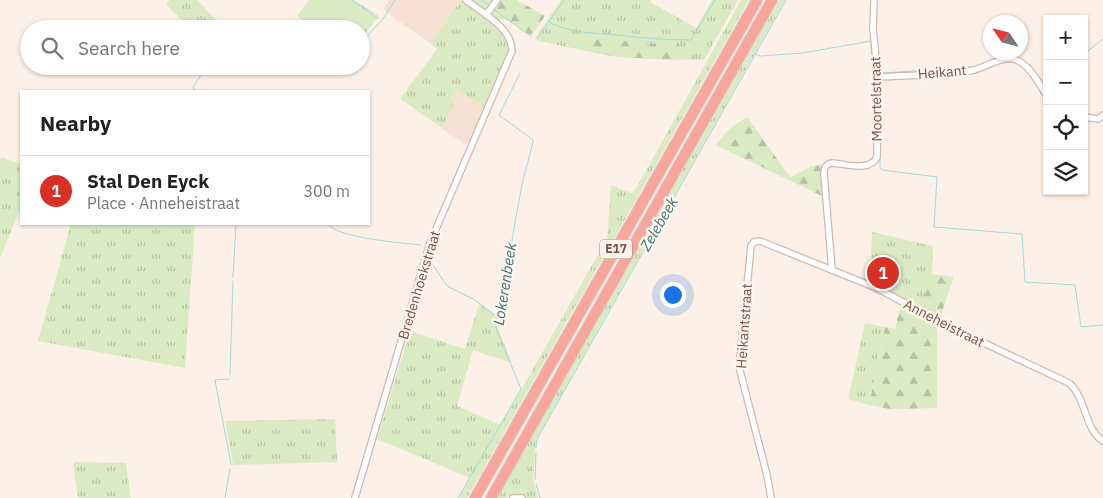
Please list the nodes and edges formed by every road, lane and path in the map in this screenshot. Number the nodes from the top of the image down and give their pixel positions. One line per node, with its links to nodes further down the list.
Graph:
1 (466, 0): 6 (street)
2 (497, 0): 6 (street)
3 (757, 0): 15 (highway, E17)
4 (772, 0): 16 (highway, E17)
5 (874, 0): 7 (street, Moortelstraat)
6 (486, 15): 14 (street, Bredenhoekstraat)
7 (878, 77): 8 (street, Heikant); 12 (street, Moortelstraat)
8 (1043, 90)
9 (1103, 115): 10 (street)
10 (1088, 118)
11 (754, 242): 12 (street, Anneheistraat); 19 (street, Heikantstraat)
12 (832, 270): 13 (street, Anneheistraat)
13 (1103, 441)
14 (355, 498)
15 (474, 498)
16 (491, 498)
17 (513, 498): 18 (street)
18 (522, 498)
19 (771, 498)

